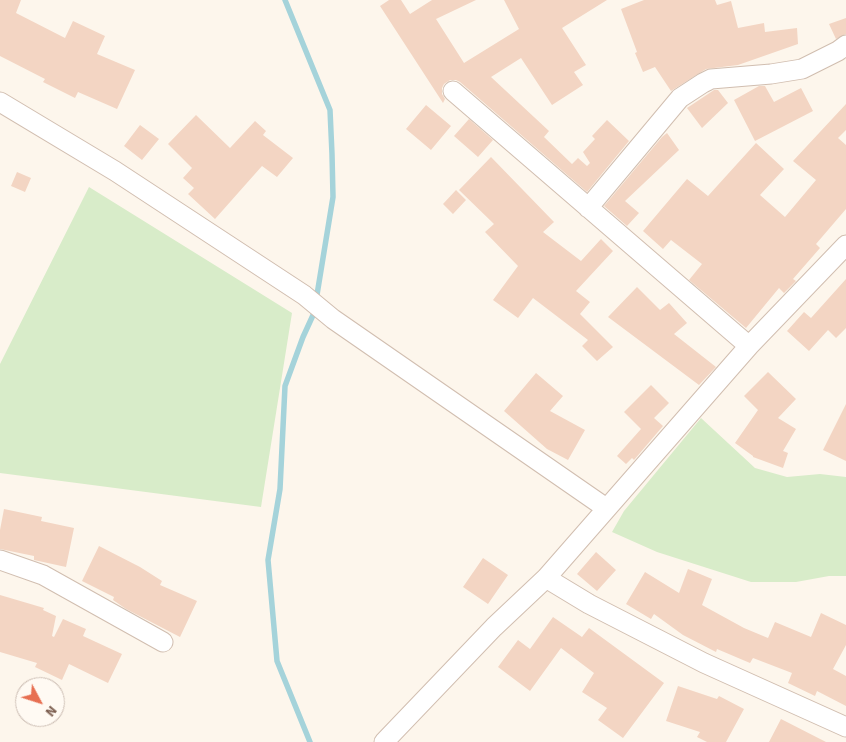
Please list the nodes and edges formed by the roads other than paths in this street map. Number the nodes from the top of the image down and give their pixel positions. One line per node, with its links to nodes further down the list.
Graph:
1 (846, 45): 4 (street)
2 (454, 91): 4 (street)
3 (0, 102): 7 (street)
4 (588, 208): 6 (street)
5 (846, 245): 6 (street)
6 (749, 346): 7 (street)
7 (606, 508): 9 (street)
8 (0, 560): 10 (street)
9 (546, 578): 11 (street); 12 (street)
10 (163, 642)
11 (846, 727)
12 (384, 742)

